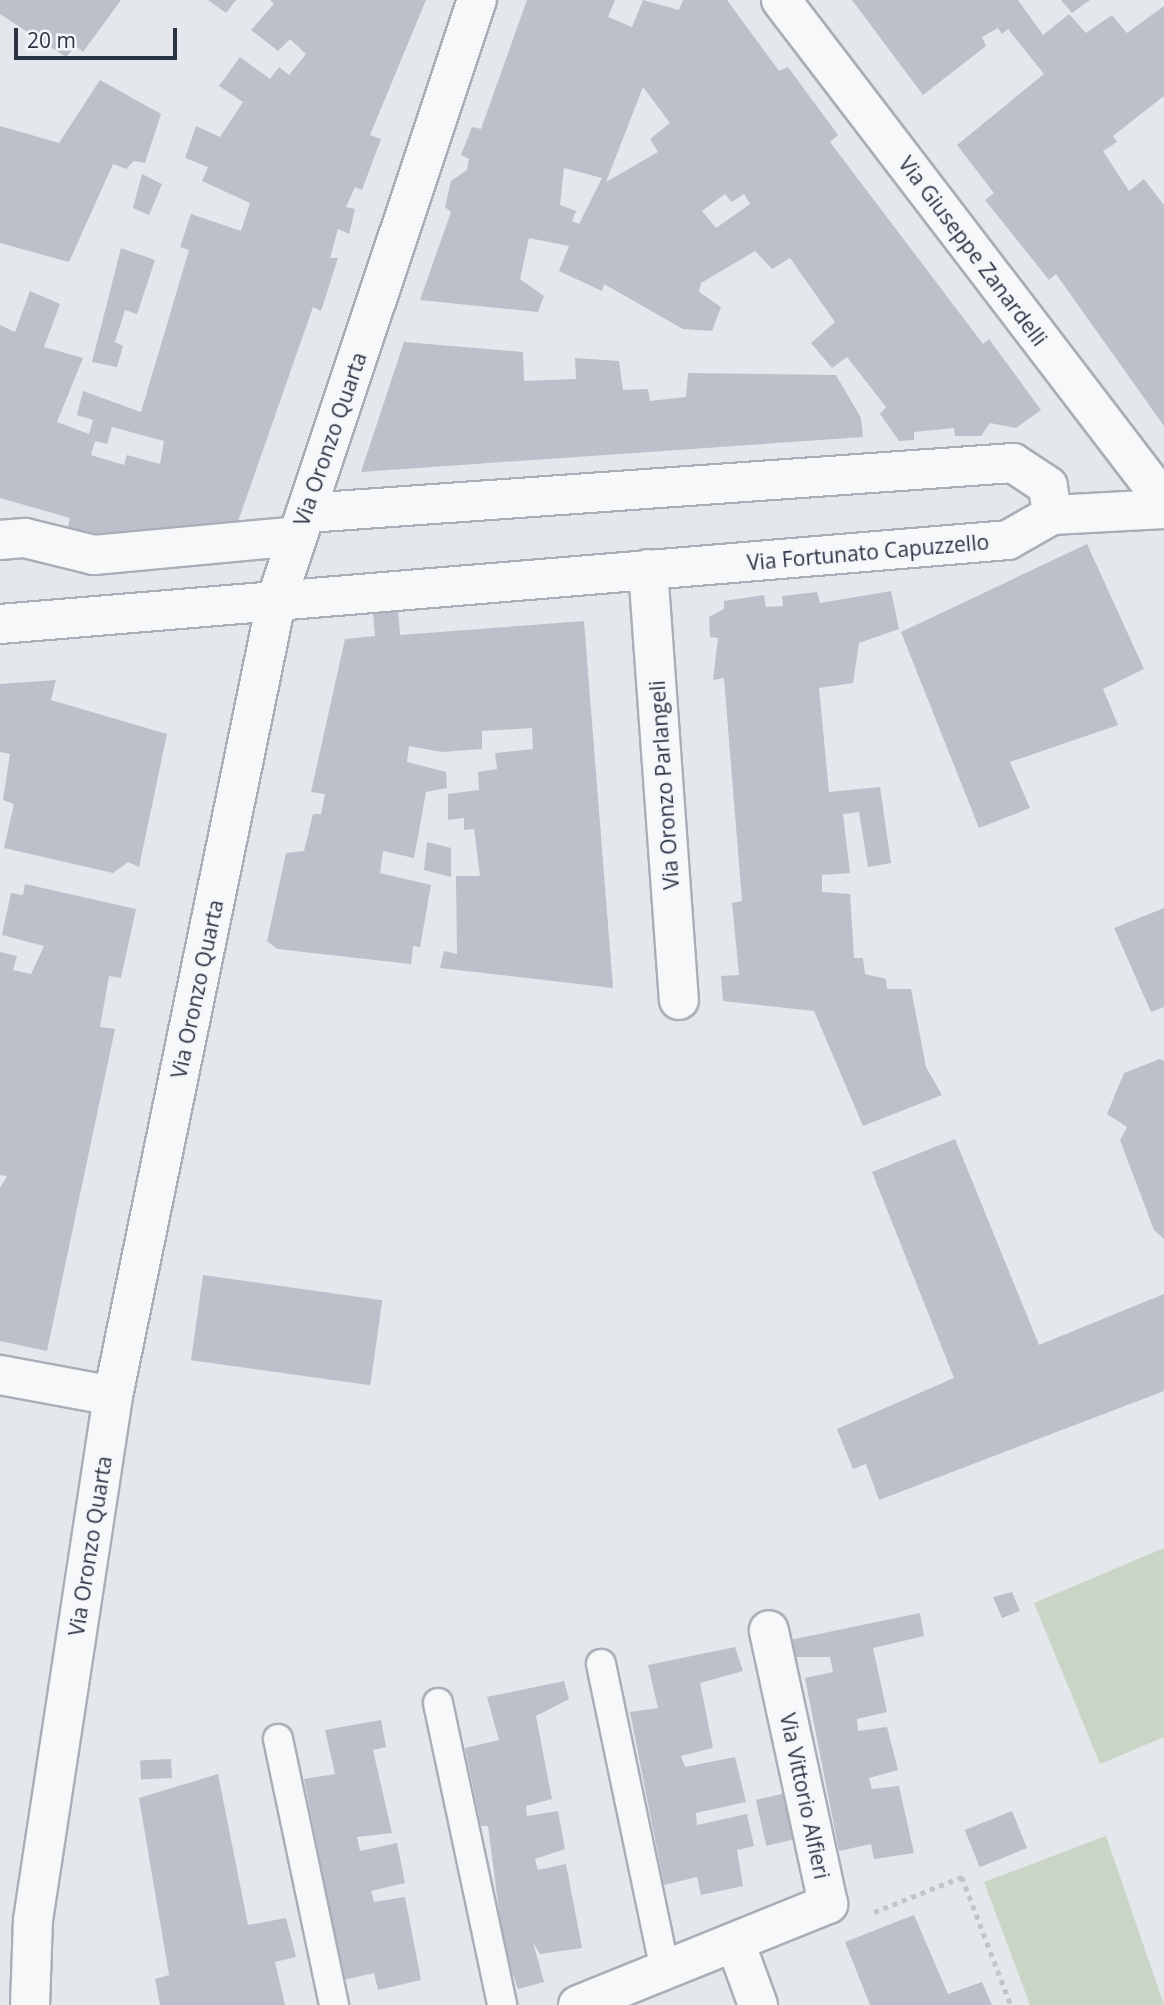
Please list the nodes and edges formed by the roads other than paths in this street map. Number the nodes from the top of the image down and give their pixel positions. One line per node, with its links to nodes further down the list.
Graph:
1 (477, 0): 6 (street, Via Oronzo Quarta)
2 (781, 0): 3 (street, Via Giuseppe Zanardelli)
3 (1164, 501)
4 (1164, 509): 5 (street)
5 (1052, 515): 6 (street); 8 (street, Via Fortunato Capuzzello)
6 (301, 524): 7 (street); 9 (street, Via Oronzo Quarta)
7 (0, 540)
8 (648, 569): 9 (street, Via Fortunato Capuzzello); 11 (street, Via Oronzo Parlangeli)
9 (277, 598): 10 (street, Via Fortunato Capuzzello); 13 (street, Via Oronzo Quarta)
10 (0, 624)
11 (679, 1000)
12 (0, 1375): 13 (street)
13 (113, 1396): 20 (street, Via Oronzo Quarta)
14 (769, 1630): 18 (street, Via Vittorio Alfieri)
15 (601, 1664): 19 (lane)
16 (438, 1703): 22 (lane)
17 (278, 1739): 21 (lane)
18 (735, 1942): 19 (street, Via Vittorio Alfieri); 24 (street)
19 (665, 1970): 23 (street, Via Vittorio Alfieri)
20 (20, 1992)
21 (334, 2005)
22 (502, 2005)
23 (578, 2005)
24 (758, 2005)

